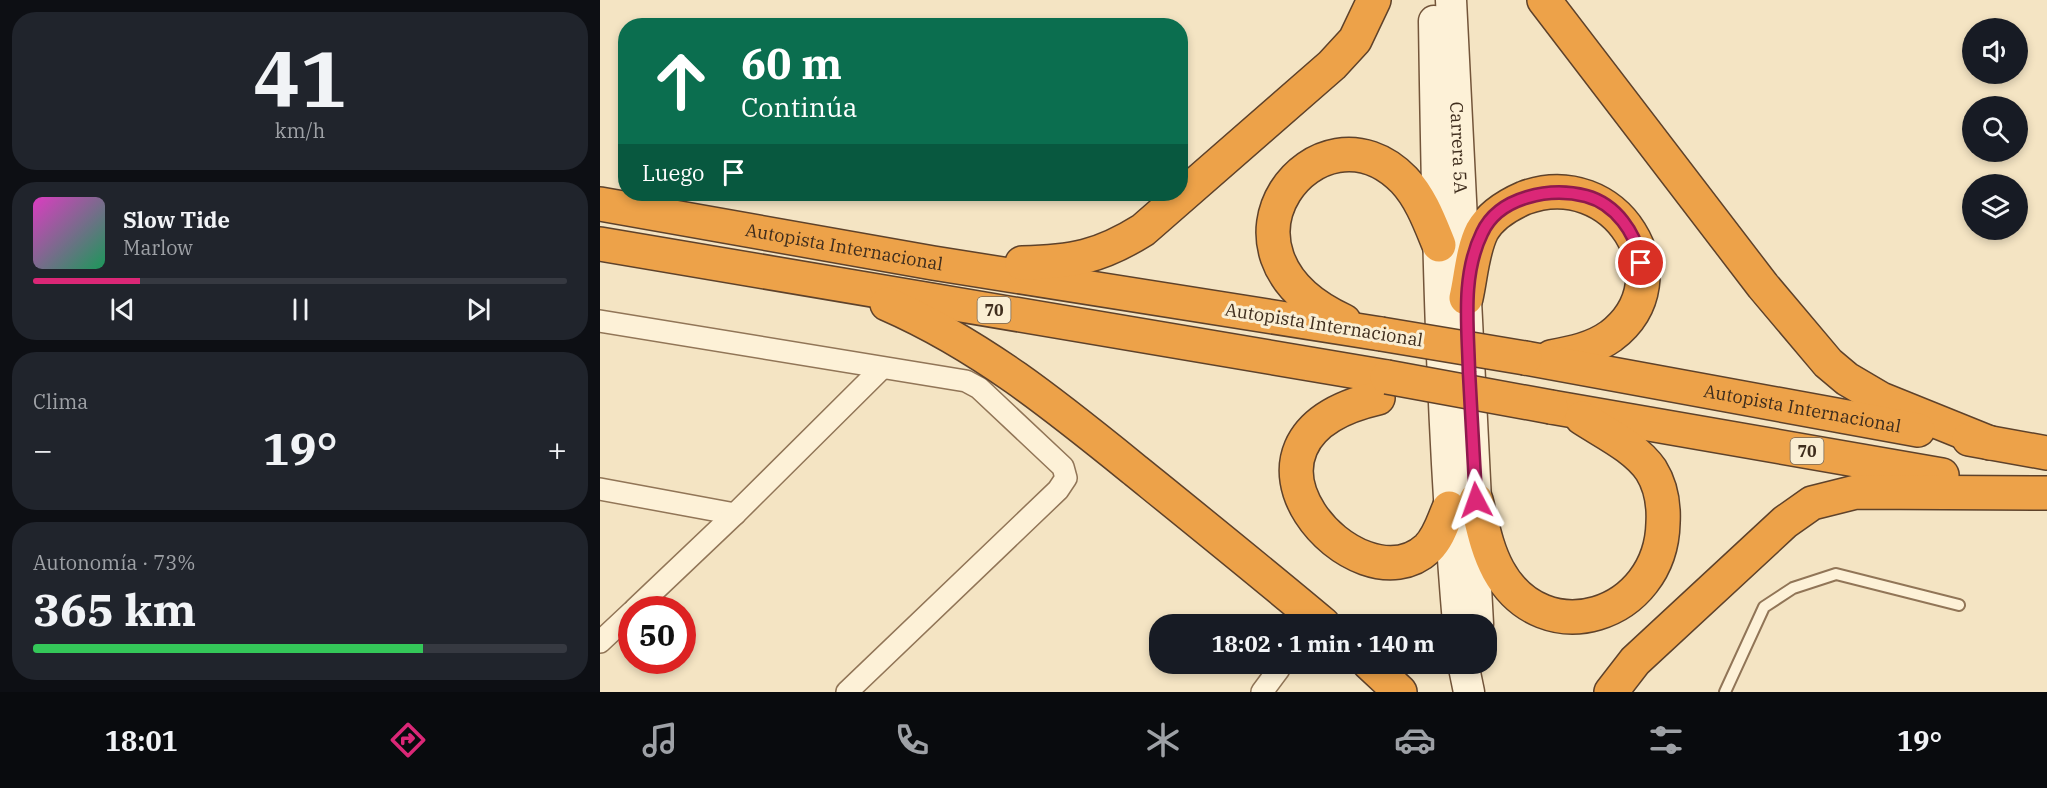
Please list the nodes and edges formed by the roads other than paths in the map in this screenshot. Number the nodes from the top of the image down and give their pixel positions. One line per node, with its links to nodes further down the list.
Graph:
1 (1374, 0): 5 (highway)
2 (1433, 0): 9 (main road, Carrera 5A)
3 (1451, 0): 12 (main road, Carrera 5A)
4 (1544, 0): 19 (highway)
5 (1188, 194)
6 (1179, 201): 10 (highway)
7 (600, 204): 10 (highway, Autopista Internacional / 70)
8 (600, 244): 11 (highway, Autopista Internacional / 70)
9 (1439, 245): 14 (highway); 23 (main road, Carrera 5A)
10 (933, 263): 14 (highway, Autopista Internacional / 70)
11 (832, 282): 17 (highway, Autopista Internacional / 70); 27 (highway)
12 (1466, 298): 15 (highway); 23 (main road, Carrera 5A)
13 (600, 321): 16 (street)
14 (1373, 332): 15 (highway, Autopista Internacional / 70, bridge)
15 (1532, 359): 19 (highway, Autopista Internacional / 70)
16 (882, 368): 24 (street); 36 (street)
17 (1383, 388): 18 (highway, Autopista Internacional / 70, bridge); 23 (highway)
18 (1559, 408): 22 (highway, Autopista Internacional / 70); 23 (highway)
19 (1990, 443): 20 (highway, Autopista Internacional / 70)
20 (2047, 453)
21 (600, 489): 24 (street)
22 (2047, 493): 41 (highway)
23 (1463, 504): 28 (main road); 29 (main road)
24 (735, 514): 25 (street)
25 (649, 596)
26 (1959, 605): 42 (lane)
27 (1311, 614)
28 (1458, 614)
29 (1477, 614)
30 (618, 625): 31 (street)
31 (600, 642)
32 (1275, 674): 37 (street)
33 (1380, 674): 38 (highway)
34 (1465, 674): 39 (main road)
35 (1485, 674): 40 (main road)
36 (848, 692)
37 (1262, 692)
38 (1400, 692)
39 (1469, 692)
40 (1489, 692)
41 (1611, 692)
42 (1725, 692)

